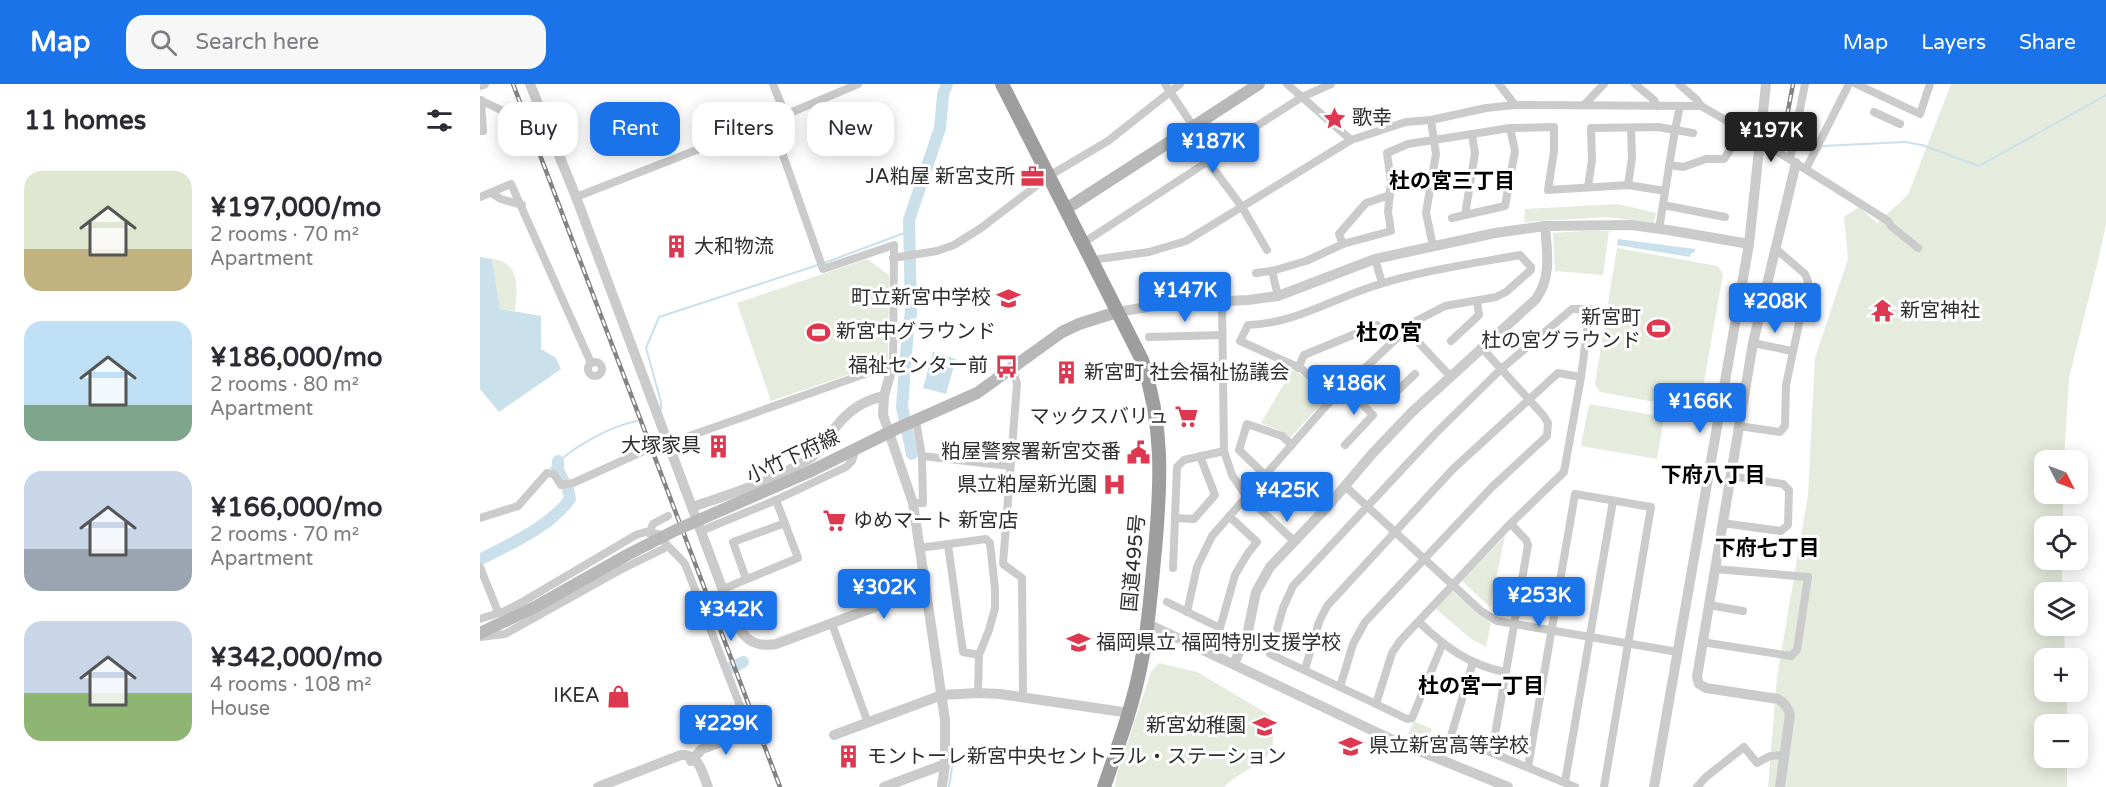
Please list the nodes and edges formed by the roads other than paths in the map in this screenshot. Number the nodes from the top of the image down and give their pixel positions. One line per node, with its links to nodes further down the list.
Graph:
1 (530, 84): 56 (street)
2 (773, 84): 21 (street)
3 (858, 84): 29 (street)
4 (1002, 84): 49 (highway, 国道495号)
5 (1180, 84): 18 (street)
6 (1259, 84): 32 (main road)
7 (1287, 84): 19 (street)
8 (1331, 84): 19 (street)
9 (1499, 84): 22 (street)
10 (1604, 84): 23 (street)
11 (1635, 84): 25 (street)
12 (1679, 84): 27 (street)
13 (1804, 84): 46 (street)
14 (1849, 84): 48 (street)
15 (1856, 84): 24 (street)
16 (1930, 84): 24 (street)
17 (1763, 86): 42 (street)
18 (1168, 88): 32 (street); 49 (street)
19 (1302, 97): 40 (street); 45 (street)
20 (481, 100): 28 (street); 37 (street)
21 (780, 102)
22 (1515, 105): 23 (street); 31 (street)
23 (1584, 105): 25 (street)
24 (1900, 105): 30 (street)
25 (1657, 106): 26 (street)
26 (1680, 106): 27 (street); 35 (street)
27 (1701, 106): 36 (street)
28 (498, 108)
29 (795, 110)
30 (1874, 112)
31 (1431, 120): 40 (street); 41 (street)
32 (1189, 128): 45 (street); 60 (main road)
33 (1510, 128): 39 (street); 51 (street); 61 (street)
34 (1631, 128): 35 (street); 50 (street); 51 (street)
35 (1675, 130): 38 (street); 47 (street)
36 (1743, 130): 42 (street); 47 (street)
37 (480, 131)
38 (1693, 133)
39 (1472, 135): 41 (street); 61 (street)
40 (1351, 140): 59 (street)
41 (1434, 140): 54 (street); 69 (street)
42 (1760, 140): 46 (street); 68 (street)
43 (692, 152): 56 (street)
44 (783, 156): 73 (street)
45 (1207, 160): 59 (street); 66 (street)
46 (1793, 161): 48 (street); 70 (street)
47 (1669, 165): 52 (street)
48 (1806, 169): 71 (street)
49 (1049, 176): 60 (highway, 国道495号); 73 (street)
50 (1628, 185): 51 (street); 52 (street)
51 (1588, 187)
52 (1665, 191): 57 (street)
53 (491, 193): 55 (street); 58 (street); 58 (street)
54 (1390, 195): 67 (street); 67 (street)
55 (480, 197)
56 (576, 197): 126 (street)
57 (1663, 205): 62 (street); 65 (street)
58 (522, 206): 91 (street)
59 (1242, 207): 72 (street); 75 (street)
60 (1066, 209): 66 (highway, 国道495号)
61 (1465, 215): 63 (street)
62 (1725, 217)
63 (1452, 218)
64 (1545, 226): 65 (street); 69 (street); 89 (street)
65 (1659, 229): 68 (street)
66 (1083, 243): 75 (highway, 国道495号)
67 (1343, 244): 76 (street)
68 (1749, 244): 165 (street)
69 (1433, 246): 74 (street)
70 (1775, 248): 88 (street); 90 (street)
71 (1918, 248)
72 (1267, 250)
73 (895, 258): 92 (street)
74 (1375, 259): 78 (street); 79 (street)
75 (1093, 262): 82 (highway, 国道495号)
76 (1272, 271): 77 (street); 79 (street)
77 (1256, 273)
78 (1382, 283): 81 (street); 94 (street)
79 (1278, 296): 80 (street)
80 (1222, 301): 82 (street); 84 (street)
81 (1477, 302): 83 (street); 87 (street)
82 (1118, 312): 95 (main road, 小竹下府線); 157 (highway, 国道495号)
83 (1406, 329): 86 (street); 98 (street)
84 (1222, 335): 85 (street); 112 (street)
85 (1149, 337)
86 (1393, 341): 93 (street); 94 (street)
87 (1451, 341)
88 (1753, 343): 90 (street); 105 (street)
89 (1481, 347): 96 (street); 98 (street)
90 (1792, 351): 105 (street)
91 (591, 363)
92 (893, 364): 101 (street); 107 (street)
93 (1368, 365): 97 (street); 100 (street)
94 (1298, 368): 103 (street)
95 (1013, 369): 104 (main road, 小竹下府線); 115 (street)
96 (1500, 370): 99 (street); 102 (street); 125 (street)
97 (1415, 374)
98 (1450, 376): 120 (street)
99 (1581, 377): 102 (street); 133 (street)
100 (1345, 387): 103 (street); 109 (street)
101 (884, 396): 106 (street); 126 (street)
102 (1528, 400): 135 (street); 141 (street)
103 (1329, 403): 108 (street)
104 (914, 421): 106 (main road, 小竹下府線); 113 (street)
105 (1739, 426): 117 (street)
106 (893, 431): 110 (main road, 小竹下府線); 124 (street)
107 (681, 438)
108 (1292, 445): 116 (street); 116 (street)
109 (1345, 445)
110 (856, 449): 122 (street); 160 (main road, 小竹下府線, bridge)
111 (646, 450): 129 (street)
112 (1224, 451): 114 (street); 121 (street)
113 (922, 456): 115 (street); 124 (street)
114 (1200, 456): 130 (street); 130 (street)
115 (1010, 466): 174 (street)
116 (1265, 475): 118 (street)
117 (1730, 476): 132 (street); 132 (street)
118 (1259, 482): 119 (street); 121 (street)
119 (1313, 482)
120 (1345, 486): 125 (street); 137 (street)
121 (1246, 496): 128 (street); 137 (street)
122 (776, 500): 131 (street); 134 (street)
123 (1613, 501): 159 (street); 161 (street); 163 (street)
124 (913, 503): 140 (street)
125 (1367, 506): 135 (street); 169 (street)
126 (692, 507): 134 (street)
127 (668, 516): 136 (street)
128 (1228, 516): 153 (street); 153 (street)
129 (480, 518)
130 (1175, 518): 143 (street)
131 (784, 523): 145 (street); 145 (street)
132 (1722, 523): 144 (street)
133 (1511, 524): 146 (street); 158 (street)
134 (701, 531): 148 (street)
135 (1396, 532): 141 (street); 169 (street)
136 (649, 533): 139 (street); 152 (street)
137 (1294, 541): 168 (street)
138 (948, 545): 140 (street); 166 (street); 166 (street)
139 (667, 547): 160 (street); 178 (street)
140 (919, 548): 147 (street)
141 (1424, 558): 146 (street); 171 (street)
142 (480, 568): 152 (street)
143 (1173, 568)
144 (1715, 569): 150 (street); 162 (street)
145 (746, 579): 148 (street)
146 (1453, 585): 155 (street); 158 (street)
147 (926, 588): 156 (street); 173 (street)
148 (723, 589): 156 (street)
149 (1167, 602): 153 (street)
150 (1709, 605): 151 (street); 162 (street)
151 (1743, 611)
152 (498, 612): 154 (street)
153 (1187, 612)
154 (480, 619)
155 (1419, 622): 164 (street); 175 (street)
156 (832, 624): 177 (street)
157 (1148, 624): 168 (street); 176 (highway, 国道495号)
158 (1514, 624): 159 (street); 170 (street)
159 (1552, 631): 161 (street); 184 (street)
160 (480, 635)
161 (1590, 637): 163 (street); 185 (street)
162 (1702, 642): 181 (street)
163 (1628, 644): 165 (street); 195 (street)
164 (1442, 645): 167 (street); 175 (street)
165 (1678, 652): 196 (street)
166 (979, 655): 172 (street)
167 (1473, 662): 170 (street); 180 (street)
168 (1234, 664): 193 (street)
169 (1305, 669): 171 (street)
170 (1505, 672): 180 (street)
171 (1340, 687): 175 (street)
172 (978, 693): 173 (street); 174 (street)
173 (942, 695): 177 (street); 183 (street)
174 (1023, 698): 176 (street)
175 (1376, 704)
176 (1130, 713): 192 (highway, 国道495号)
177 (868, 723): 179 (street)
178 (743, 734): 182 (street)
179 (834, 735)
180 (1492, 752): 184 (street)
181 (1784, 755): 197 (street); 198 (street)
182 (692, 759): 186 (street); 187 (street); 188 (street); 189 (street)
183 (945, 764): 190 (street); 191 (street)
184 (1528, 767): 185 (street)
185 (1565, 782): 194 (street)
186 (598, 787)
187 (609, 787)
188 (702, 787)
189 (708, 787)
190 (884, 787)
191 (942, 787)
192 (1104, 787)
193 (1508, 787)
194 (1575, 787)
195 (1604, 787)
196 (1654, 787)
197 (1697, 787)
198 (1780, 787)

